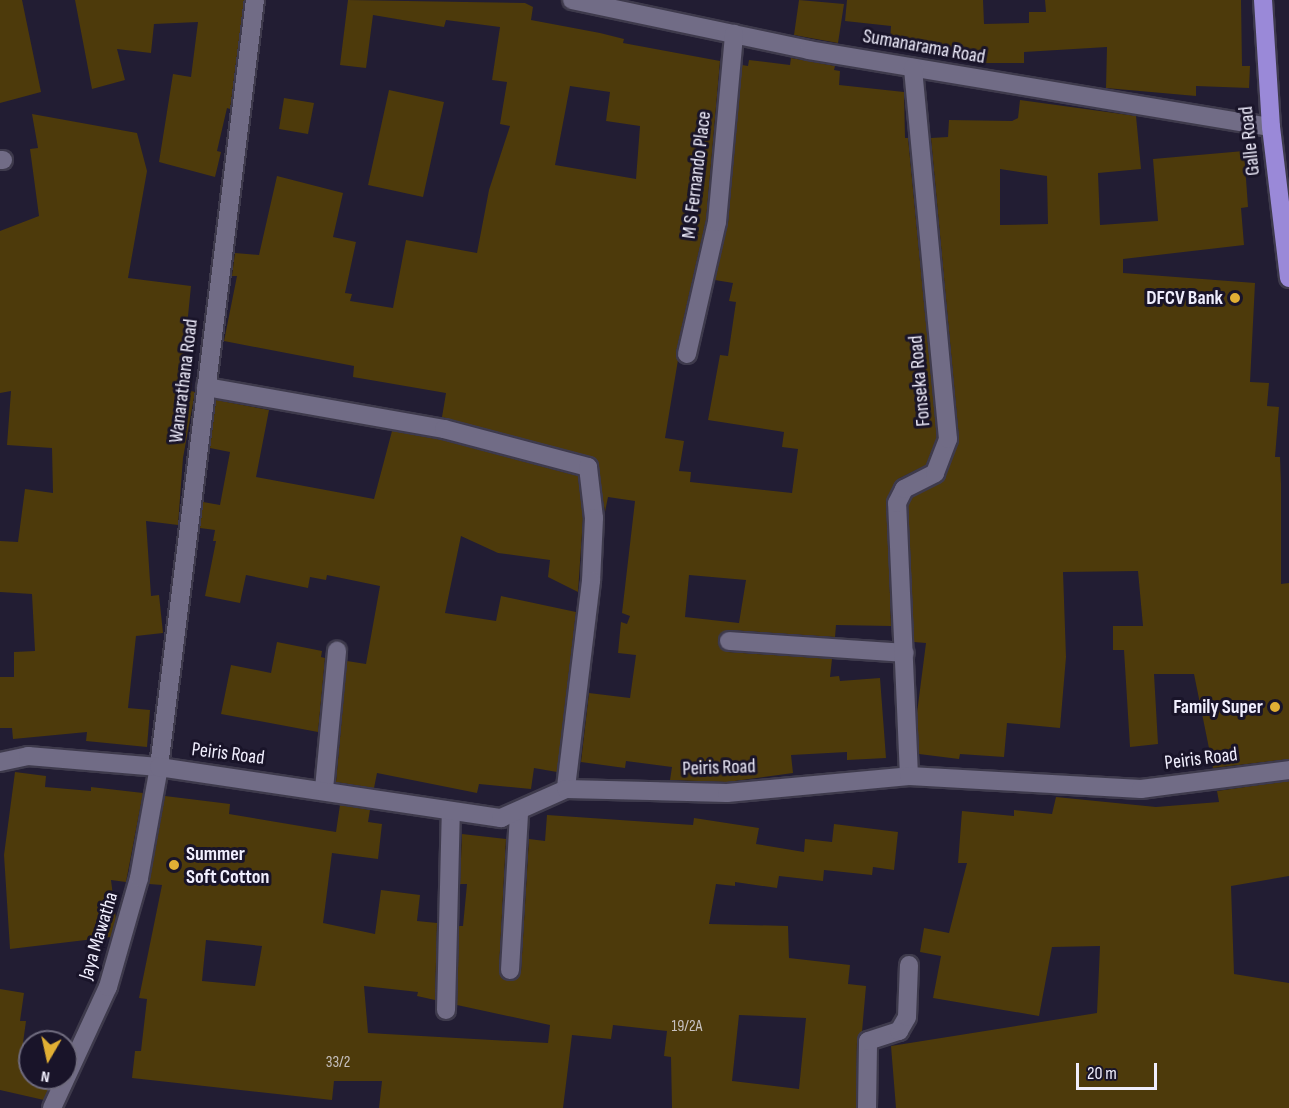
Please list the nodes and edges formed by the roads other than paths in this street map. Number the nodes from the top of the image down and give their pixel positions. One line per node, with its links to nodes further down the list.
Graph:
1 (255, 0): 9 (street, Wanarathana Road)
2 (572, 0): 4 (street, Sumanarama Road)
3 (1263, 0): 6 (highway, Galle Road)
4 (734, 34): 5 (street, Sumanarama Road); 8 (street, M S Fernando Place)
5 (913, 68): 6 (street, Sumanarama Road); 12 (street, Fonseka Road)
6 (1271, 127): 7 (highway, Galle Road)
7 (1289, 278)
8 (687, 354)
9 (206, 387): 14 (street, Wanarathana Road); 18 (street)
10 (729, 641): 12 (street)
11 (337, 651): 17 (street)
12 (905, 653): 16 (street, Fonseka Road)
13 (0, 762): 14 (street, Peiris Road)
14 (159, 767): 17 (street, Peiris Road); 24 (street, Jaya Mawatha)
15 (1289, 770): 16 (street, Peiris Road)
16 (909, 776): 18 (street, Peiris Road)
17 (324, 789): 19 (street, Peiris Road)
18 (566, 789): 20 (street, Peiris Road)
19 (451, 811): 20 (street, Peiris Road); 23 (street)
20 (519, 813): 22 (street)
21 (909, 965): 25 (street)
22 (510, 970)
23 (446, 1010)
24 (59, 1107)
25 (867, 1108)

